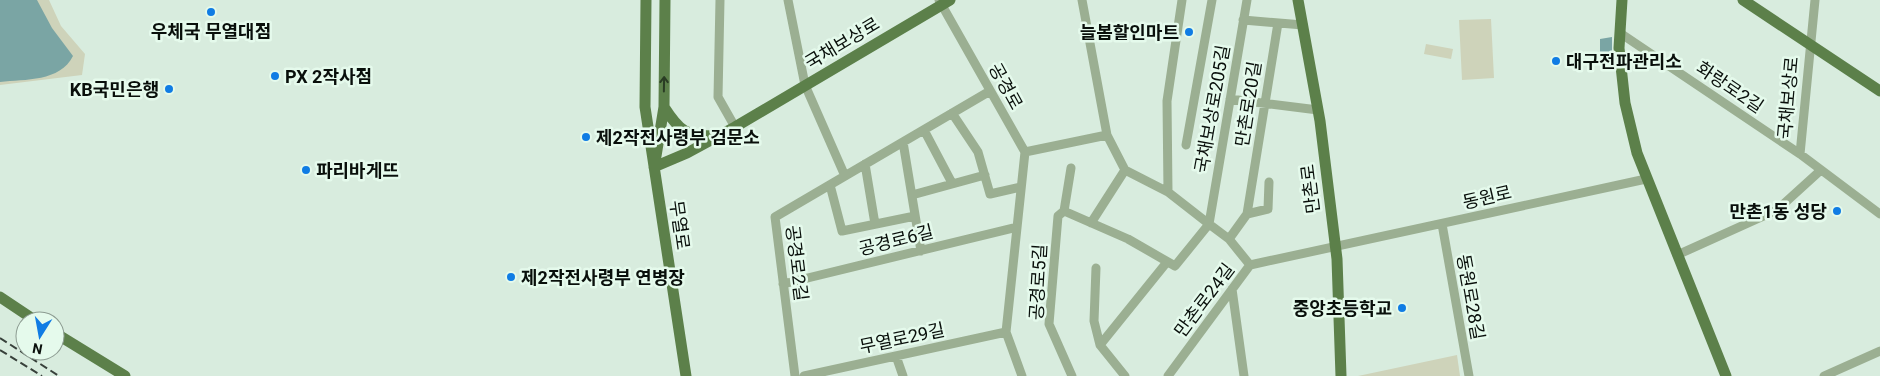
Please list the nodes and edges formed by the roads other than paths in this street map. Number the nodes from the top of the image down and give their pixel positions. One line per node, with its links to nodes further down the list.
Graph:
1 (646, 0): 36 (main road, 무열로)
2 (665, 0): 24 (main road, 무열로, one-way to 2)
3 (720, 0): 27 (street)
4 (788, 0): 19 (street)
5 (1082, 0): 29 (street)
6 (1182, 0): 47 (street)
7 (1212, 0): 32 (street)
8 (1247, 0): 14 (street, 국채보상로205길)
9 (1298, 0): 16 (main road, 만촌로)
10 (1622, 0): 17 (main road)
11 (1743, 0): 18 (main road, 국채보상로)
12 (1815, 0): 18 (street)
13 (943, 2): 19 (main road, 국채보상로); 20 (street, 공경로)
14 (1243, 20): 15 (street); 22 (street, 국채보상로205길)
15 (1278, 22): 16 (street); 23 (street, 만촌로20길)
16 (1303, 25): 25 (main road, 만촌로)
17 (1620, 33): 34 (street, 화랑로2길); 42 (main road)
18 (1810, 45): 21 (main road, 국채보상로); 34 (street, 국채보상로)
19 (805, 85): 27 (main road, 국채보상로); 41 (street, 국채보상로)
20 (990, 91): 26 (street, 공경로2길); 33 (street, 공경로)
21 (1880, 92)
22 (1230, 99): 23 (street); 55 (street, 국채보상로205길)
23 (1264, 104): 25 (street); 50 (street, 만촌로20길)
24 (664, 107): 30 (main road); 36 (main road, 무열로)
25 (1318, 110): 59 (main road, 만촌로)
26 (952, 113): 28 (street, 공경로2길); 40 (street)
27 (734, 126): 30 (main road, 국채보상로)
28 (924, 130): 31 (street, 공경로2길); 44 (street)
29 (1107, 135): 33 (street); 38 (street)
30 (718, 136): 36 (main road, 국채보상로)
31 (903, 142): 35 (street, 공경로2길); 48 (street)
32 (1186, 145)
33 (1025, 152): 46 (street)
34 (1800, 154): 39 (street, 화랑로2길)
35 (865, 164): 41 (street, 공경로2길); 54 (street)
36 (654, 167): 75 (main road, 무열로)
37 (1071, 168): 49 (street, 공경로5길)
38 (1125, 170): 47 (street); 53 (street)
39 (1821, 170): 51 (street, 화랑로2길); 61 (street)
40 (985, 175): 44 (street); 46 (street)
41 (845, 176): 45 (street, 공경로2길)
42 (1646, 180): 56 (street, 동원로); 61 (main road)
43 (1269, 182): 50 (street, 만촌로20길)
44 (952, 183): 48 (street)
45 (830, 185): 54 (street); 65 (street, 공경로2길)
46 (1022, 186): 57 (street)
47 (1168, 192): 55 (street)
48 (912, 195): 52 (street)
49 (1064, 211): 53 (street); 80 (street, 공경로5길)
50 (1248, 214): 58 (street, 만촌로20길)
51 (1880, 214)
52 (915, 216): 54 (street); 60 (street)
53 (1091, 223): 62 (street)
54 (875, 224)
55 (1209, 224): 58 (street); 62 (street)
56 (1442, 224): 59 (street, 동원로); 85 (street, 동원로28길)
57 (1017, 227): 60 (street, 공경로6길); 69 (street)
58 (1229, 239): 63 (street)
59 (1335, 248): 63 (street, 만촌로24길); 84 (main road, 만촌로)
60 (921, 251): 65 (street, 공경로6길)
61 (1676, 255): 86 (main road)
62 (1167, 262): 71 (street)
63 (1250, 266): 66 (street, 만촌로24길)
64 (1096, 268): 71 (street)
65 (783, 284): 76 (street, 공경로2길)
66 (1232, 289): 82 (street, 만촌로24길); 83 (street)
67 (0, 297): 68 (main road)
68 (21, 311)
69 (1006, 332): 73 (street, 무열로29길); 79 (street)
70 (65, 339): 74 (main road)
71 (1100, 345): 81 (street)
72 (1880, 351): 87 (street)
73 (896, 356): 77 (street, 무열로29길); 78 (street)
74 (125, 376)
75 (686, 376)
76 (795, 376)
77 (804, 376)
78 (903, 376)
79 (1022, 376)
80 (1072, 376)
81 (1125, 376)
82 (1168, 376)
83 (1244, 376)
84 (1341, 376)
85 (1469, 376)
86 (1726, 376)
87 (1824, 376)

